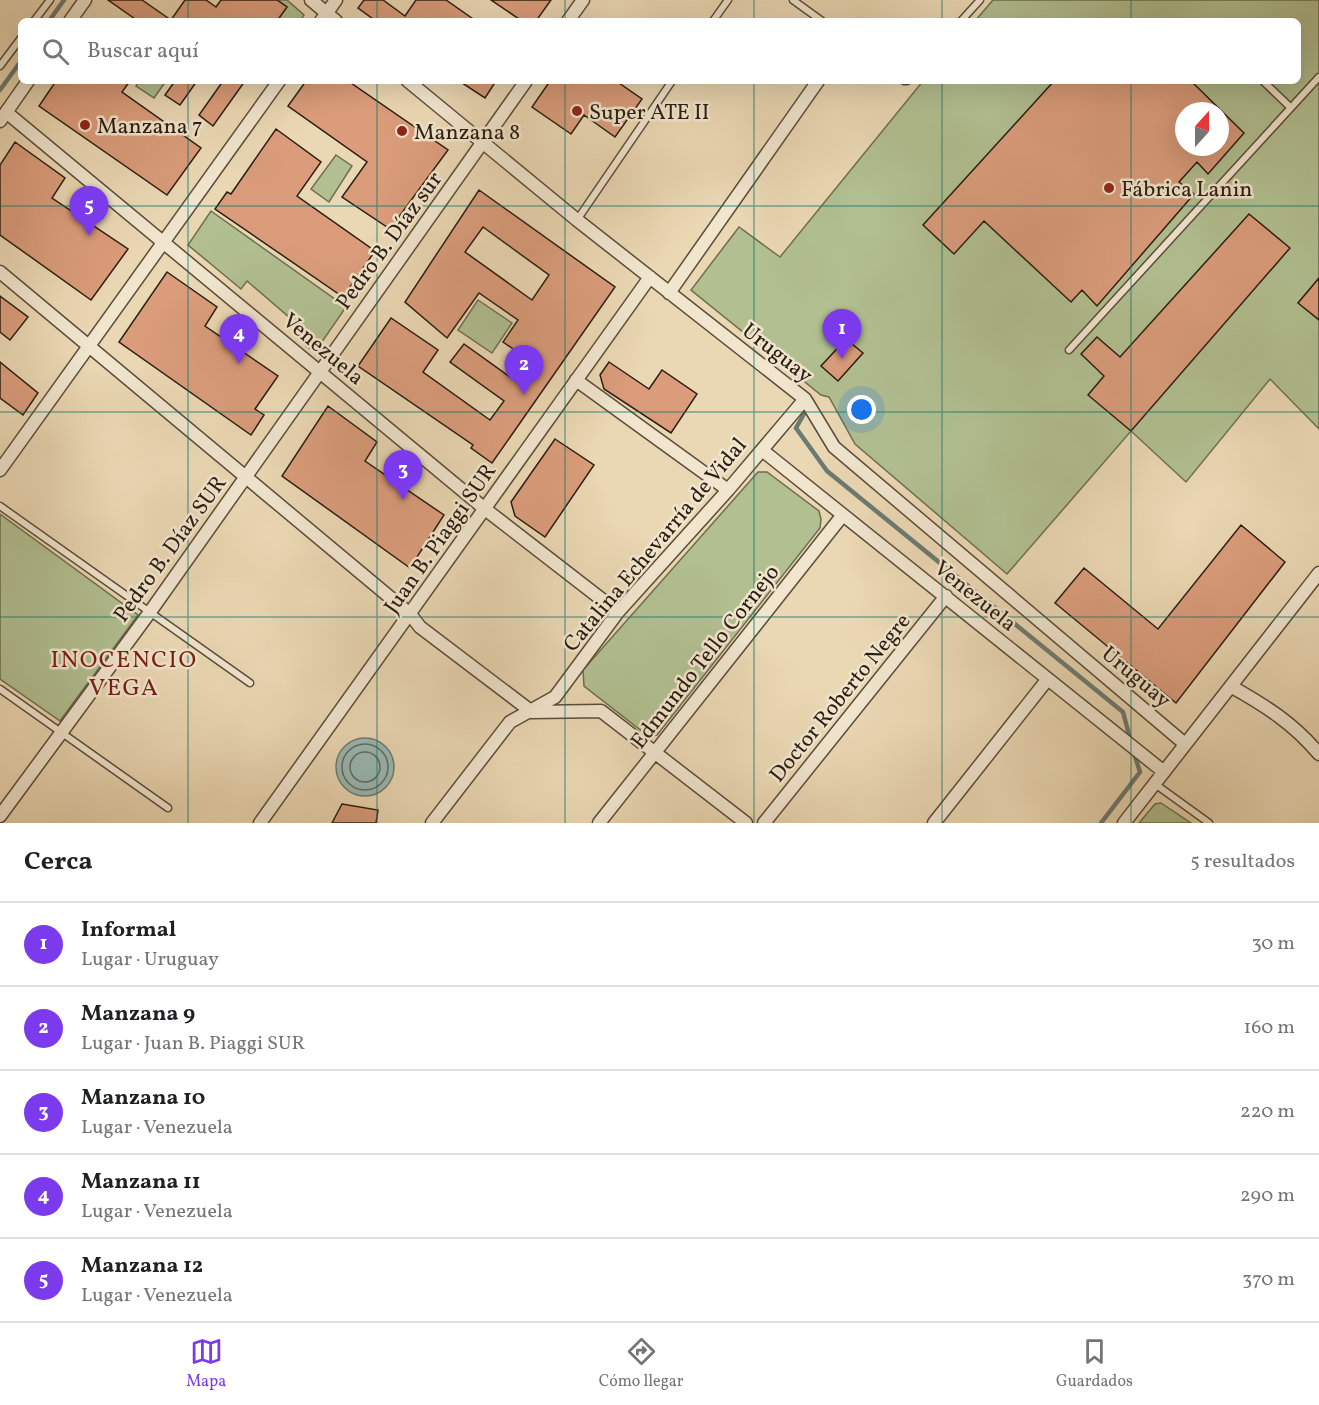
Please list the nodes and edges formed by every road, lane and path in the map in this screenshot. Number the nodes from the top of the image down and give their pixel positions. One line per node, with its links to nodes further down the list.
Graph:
1 (50, 0): 9 (lane)
2 (85, 0): 10 (street)
3 (311, 0): 11 (street)
4 (336, 0): 11 (street)
5 (583, 0): 12 (street)
6 (728, 0): 13 (lane)
7 (793, 0): 14 (lane)
8 (980, 0): 15 (lane)
9 (36, 18)
10 (72, 18)
11 (328, 18)
12 (570, 18)
13 (715, 18)
14 (818, 18)
15 (964, 18)
16 (18, 42): 17 (lane)
17 (0, 66)
18 (1319, 77): 26 (lane)
19 (26, 84): 27 (street)
20 (277, 84): 30 (street)
21 (412, 84): 28 (street, Uruguay)
22 (524, 84): 28 (street, Pedro B. Díaz sur)
23 (670, 84): 29 (lane)
24 (816, 84): 33 (street)
25 (1266, 84): 26 (lane)
26 (1290, 107): 35 (lane)
27 (3, 116): 30 (street, Venezuela)
28 (483, 144): 29 (street, Uruguay); 36 (street, Pedro B. Díaz sur)
29 (577, 220): 32 (street, Uruguay)
30 (164, 242): 34 (street); 36 (street, Venezuela)
31 (0, 272): 34 (street)
32 (650, 277): 33 (street, Uruguay); 37 (street, Juan B. Piaggi SUR)
33 (669, 293): 38 (street, Uruguay)
34 (90, 347): 40 (street); 41 (street)
35 (1069, 350)
36 (319, 371): 41 (street, Pedro B. Díaz sur); 44 (street, Venezuela)
37 (576, 380): 42 (street); 44 (street, Juan B. Piaggi SUR)
38 (805, 399): 39 (street, Catalina Echevarría de Vidal); 57 (street, Uruguay)
39 (762, 450): 42 (street, Catalina Echevarría de Vidal); 45 (street, Venezuela)
40 (0, 470)
41 (245, 479): 48 (street, Pedro B. Díaz SUR); 50 (street)
42 (728, 490): 49 (street, Catalina Echevarría de Vidal)
43 (0, 506): 48 (lane)
44 (485, 509): 49 (street, Venezuela); 50 (street, Juan B. Piaggi SUR)
45 (842, 516): 47 (street, Venezuela); 58 (street, Edmundo Tello Cornejo)
46 (1318, 576): 53 (street)
47 (946, 596): 51 (street, Venezuela); 68 (street, Doctor Roberto Negre)
48 (150, 612): 52 (lane); 56 (street, Pedro B. Díaz SUR)
49 (618, 612): 55 (street, Catalina Echevarría de Vidal)
50 (410, 614): 55 (street); 64 (street, Juan B. Piaggi SUR)
51 (1047, 680): 60 (street, Venezuela); 69 (street)
52 (250, 683)
53 (1232, 687): 57 (street); 59 (street)
54 (0, 689): 56 (lane)
55 (532, 712): 58 (street); 65 (street, Catalina Echevarría de Vidal)
56 (61, 732): 62 (lane); 63 (street, Pedro B. Díaz SUR)
57 (1185, 744): 60 (street)
58 (655, 751): 66 (street, Edmundo Tello Cornejo); 67 (street)
59 (1319, 754)
60 (1164, 772): 61 (street)
61 (1155, 784): 70 (street); 71 (lane)
62 (168, 808)
63 (0, 816)
64 (260, 823)
65 (432, 823)
66 (599, 823)
67 (746, 823)
68 (764, 823)
69 (934, 823)
70 (1124, 823)
71 (1209, 823)

